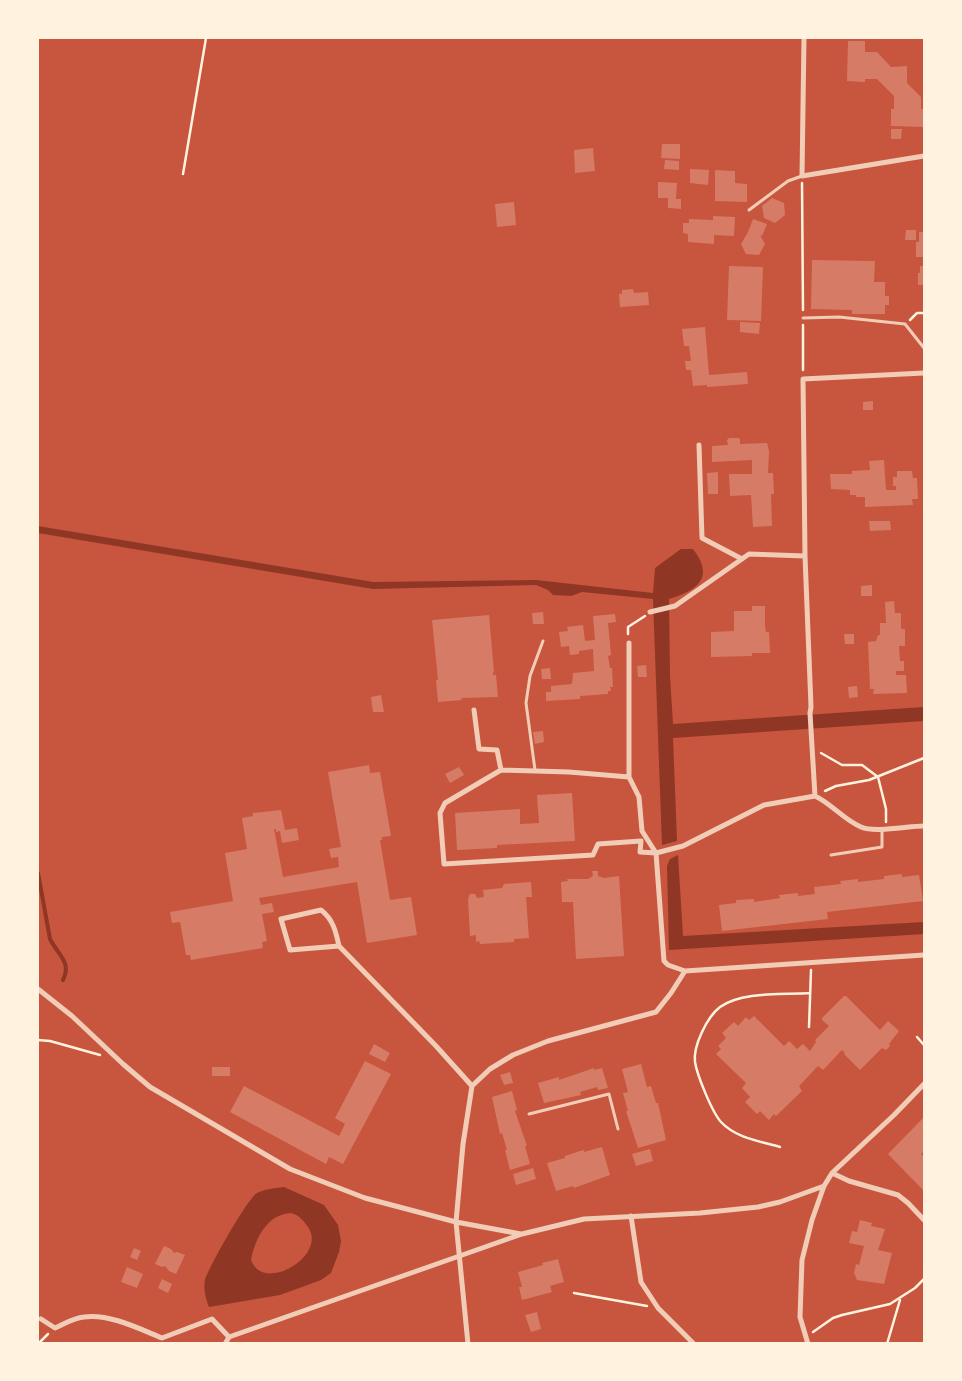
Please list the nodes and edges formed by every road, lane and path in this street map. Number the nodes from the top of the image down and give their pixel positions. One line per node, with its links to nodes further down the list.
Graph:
1 (206, 38): 4 (path)
2 (804, 38): 5 (street)
3 (924, 156): 5 (street)
4 (183, 174)
5 (802, 176): 7 (lane)
6 (802, 191): 9 (path)
7 (749, 210)
8 (924, 313): 10 (path)
9 (803, 318): 10 (lane); 13 (path)
10 (905, 324): 11 (lane)
11 (924, 348)
12 (924, 372): 13 (street)
13 (803, 379): 15 (street)
14 (699, 445): 16 (street)
15 (805, 556): 16 (street); 21 (street)
16 (742, 559): 17 (street)
17 (650, 612): 19 (path)
18 (543, 641): 24 (lane)
19 (629, 643): 25 (street)
20 (474, 710): 23 (street)
21 (812, 747): 26 (path); 27 (street)
22 (924, 758): 26 (path)
23 (501, 770): 24 (street); 30 (street)
24 (535, 770): 25 (street)
25 (629, 777): 30 (street)
26 (878, 777): 27 (path); 29 (path)
27 (815, 796): 29 (street); 30 (street)
28 (923, 826): 29 (street)
29 (884, 828): 31 (lane)
30 (656, 853): 35 (street)
31 (831, 855)
32 (339, 946): 32 (street); 44 (street)
33 (924, 955): 34 (street)
34 (811, 961): 35 (street); 37 (path)
35 (685, 971): 44 (street)
36 (38, 989): 52 (street)
37 (810, 993): 38 (path); 47 (path)
38 (809, 1027)
39 (917, 1037): 41 (path)
40 (38, 1040): 42 (path)
41 (924, 1045)
42 (105, 1057)
43 (924, 1084): 48 (street)
44 (472, 1086): 52 (street)
45 (529, 1114): 46 (lane)
46 (618, 1129)
47 (780, 1146)
48 (832, 1173): 49 (street); 51 (street)
49 (824, 1186): 50 (street); 62 (street)
50 (631, 1216): 53 (street); 58 (street)
51 (924, 1220)
52 (456, 1222): 53 (street); 54 (street)
53 (522, 1234): 54 (street)
54 (461, 1255): 61 (street); 65 (street)
55 (924, 1279): 57 (path)
56 (574, 1293): 58 (path)
57 (900, 1298): 62 (path); 68 (path)
58 (658, 1308): 66 (street)
59 (41, 1319): 60 (street)
60 (55, 1328): 61 (street); 63 (path)
61 (230, 1337): 64 (street)
62 (806, 1337): 67 (street)
63 (38, 1344)
64 (225, 1344)
65 (468, 1344)
66 (694, 1344)
67 (808, 1344)
68 (887, 1344)

